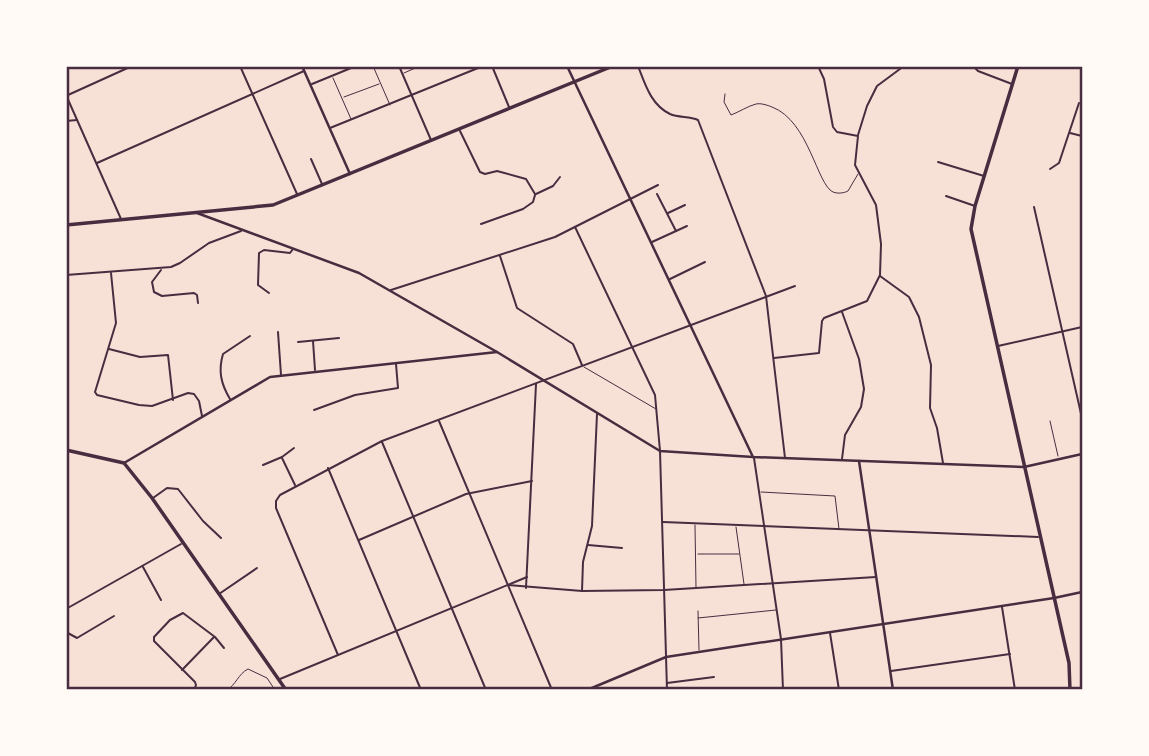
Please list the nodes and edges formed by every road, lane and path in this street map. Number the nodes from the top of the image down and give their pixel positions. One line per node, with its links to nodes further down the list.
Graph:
1 (132, 66): 26 (street)
2 (240, 66): 24 (street)
3 (356, 66): 16 (street)
4 (373, 66): 21 (lane)
5 (399, 66): 18 (street)
6 (420, 66): 18 (lane)
7 (483, 66): 27 (street)
8 (492, 66): 31 (street)
9 (567, 66): 20 (street)
10 (613, 66): 20 (main road)
11 (638, 66): 80 (street)
12 (818, 66): 38 (street)
13 (904, 66): 38 (street)
14 (973, 66): 22 (street)
15 (1018, 66): 22 (main road)
16 (346, 68): 19 (street)
17 (303, 69): 23 (street); 24 (street)
18 (402, 74): 27 (street)
19 (332, 76): 23 (street); 28 (lane)
20 (574, 82): 31 (main road); 55 (street)
21 (380, 83): 28 (lane); 30 (lane)
22 (1013, 84): 47 (main road)
23 (310, 85): 35 (street)
24 (252, 94): 43 (street); 53 (street)
25 (725, 94): 46 (lane)
26 (67, 95): 32 (street)
27 (411, 96): 30 (street); 40 (street)
28 (342, 98): 33 (lane)
29 (1079, 103): 37 (street)
30 (390, 105): 33 (street)
31 (510, 108): 36 (main road)
32 (78, 120): 34 (street); 43 (street)
33 (352, 120): 35 (street)
34 (66, 121)
35 (330, 128): 45 (street)
36 (459, 130): 40 (main road); 51 (street)
37 (1069, 132): 39 (street); 44 (street)
38 (858, 136): 46 (street)
39 (1083, 136)
40 (431, 141): 45 (main road)
41 (311, 159): 49 (street)
42 (938, 162): 47 (street)
43 (97, 163): 61 (street)
44 (1050, 169)
45 (350, 174): 49 (main road)
46 (858, 174): 75 (street)
47 (984, 176): 57 (main road)
48 (560, 177): 51 (street)
49 (323, 185): 53 (main road)
50 (658, 185): 55 (street)
51 (535, 194): 62 (street)
52 (657, 194): 60 (street)
53 (297, 195): 59 (main road)
54 (946, 196): 57 (street)
55 (630, 198): 65 (street); 68 (street)
56 (685, 205): 60 (street)
57 (975, 206): 91 (main road)
58 (1034, 206): 85 (street)
59 (197, 213): 61 (main road); 66 (street)
60 (667, 213): 67 (street)
61 (122, 220): 63 (main road)
62 (481, 224)
63 (66, 225)
64 (687, 226): 67 (street)
65 (575, 227): 70 (street); 92 (street)
66 (242, 230): 69 (street); 72 (street)
67 (676, 231): 68 (street)
68 (651, 243): 76 (street)
69 (293, 248): 78 (street); 79 (street)
70 (500, 255): 78 (street); 97 (street)
71 (705, 262): 76 (street)
72 (164, 268): 73 (street); 81 (street)
73 (111, 273): 74 (street); 93 (street)
74 (66, 275)
75 (880, 275): 82 (street); 123 (street)
76 (669, 279): 83 (street)
77 (795, 286): 80 (street)
78 (391, 290): 94 (street)
79 (269, 293)
80 (766, 296): 83 (street); 95 (street)
81 (198, 303)
82 (841, 311): 95 (street); 119 (street)
83 (691, 324): 92 (street); 117 (street)
84 (1083, 327): 85 (street)
85 (1063, 331): 91 (street); 108 (street)
86 (278, 332): 99 (street)
87 (250, 336): 103 (street)
88 (339, 338): 89 (street)
89 (313, 341): 90 (street); 98 (street)
90 (298, 342)
91 (997, 346): 125 (main road)
92 (633, 348): 97 (street); 104 (street)
93 (108, 349): 102 (street); 102 (street)
94 (497, 352): 96 (street); 100 (street)
95 (774, 358): 118 (street)
96 (396, 364): 98 (street); 105 (street)
97 (582, 366): 100 (street); 104 (lane)
98 (315, 371): 99 (street)
99 (281, 376): 103 (street)
100 (544, 380): 101 (street); 106 (street)
101 (536, 383): 109 (street); 127 (street)
102 (173, 400): 107 (street)
103 (230, 400): 107 (street)
104 (657, 409): 114 (street)
105 (314, 410)
106 (597, 412): 114 (street); 143 (street)
107 (202, 418): 122 (street)
108 (1083, 418)
109 (439, 420): 111 (street); 130 (street)
110 (1050, 421): 120 (lane)
111 (382, 441): 126 (street); 132 (street)
112 (294, 448): 116 (street)
113 (66, 450): 122 (main road)
114 (660, 451): 117 (street); 133 (street)
115 (1083, 454): 120 (street)
116 (282, 457): 124 (street); 128 (street)
117 (754, 457): 118 (street); 129 (street)
118 (785, 458): 119 (street)
119 (842, 460): 121 (street)
120 (1059, 460): 125 (street)
121 (859, 461): 123 (street); 138 (street)
122 (124, 463): 131 (main road)
123 (943, 464): 125 (street)
124 (263, 465)
125 (1024, 467): 139 (main road)
126 (328, 468): 128 (street); 141 (street)
127 (533, 480): 130 (street); 149 (street)
128 (296, 486): 178 (street)
129 (759, 492): 136 (street); 137 (lane)
130 (470, 493): 132 (street); 153 (street)
131 (152, 498): 140 (street); 142 (main road)
132 (414, 516): 141 (street); 163 (street)
133 (662, 522): 134 (street); 156 (street)
134 (695, 523): 135 (street); 145 (lane)
135 (736, 525): 136 (street); 146 (lane)
136 (764, 526): 137 (street); 151 (street)
137 (839, 529): 138 (street)
138 (869, 530): 139 (street); 150 (street)
139 (1040, 537): 160 (main road)
140 (221, 538)
141 (358, 540): 170 (street)
142 (182, 543): 147 (street); 159 (main road)
143 (587, 545): 144 (street); 157 (street)
144 (622, 548)
145 (696, 554): 146 (lane); 154 (lane)
146 (740, 554): 152 (lane)
147 (143, 566): 161 (street); 164 (street)
148 (257, 568): 159 (street)
149 (527, 577): 153 (street); 155 (street)
150 (876, 577): 151 (street); 169 (street)
151 (772, 582): 152 (street); 165 (street)
152 (744, 584): 154 (street)
153 (508, 585): 155 (street); 163 (street); 193 (street)
154 (696, 587): 156 (street)
155 (526, 588): 157 (street)
156 (664, 590): 157 (street); 179 (street)
157 (582, 592)
158 (1083, 592): 160 (street)
159 (218, 595): 183 (main road)
160 (1054, 598): 162 (street); 200 (main road)
161 (161, 600)
162 (1002, 606): 169 (street); 177 (street)
163 (452, 607): 170 (street); 192 (street)
164 (66, 609)
165 (777, 610): 168 (lane); 174 (street)
166 (698, 611): 168 (lane)
167 (114, 616): 171 (street)
168 (698, 618): 176 (lane)
169 (883, 624): 172 (street); 181 (street)
170 (397, 631): 178 (street); 191 (street)
171 (66, 632)
172 (830, 632): 174 (street); 197 (street)
173 (215, 637): 175 (street); 180 (street); 180 (street)
174 (781, 639): 176 (street); 196 (street)
175 (224, 648)
176 (699, 652): 179 (street)
177 (1010, 654): 181 (street); 199 (street)
178 (338, 655): 183 (street)
179 (666, 656): 184 (street); 194 (street)
180 (182, 670): 186 (street)
181 (890, 671): 198 (street)
182 (714, 677): 184 (street)
183 (279, 680): 190 (main road)
184 (667, 683): 195 (street)
185 (232, 687): 187 (lane); 188 (lane); 189 (lane)
186 (194, 690)
187 (227, 690)
188 (235, 690)
189 (275, 690)
190 (286, 690)
191 (421, 690)
192 (486, 690)
193 (552, 690)
194 (587, 690)
195 (667, 690)
196 (783, 690)
197 (839, 690)
198 (893, 690)
199 (1015, 690)
200 (1070, 690)

